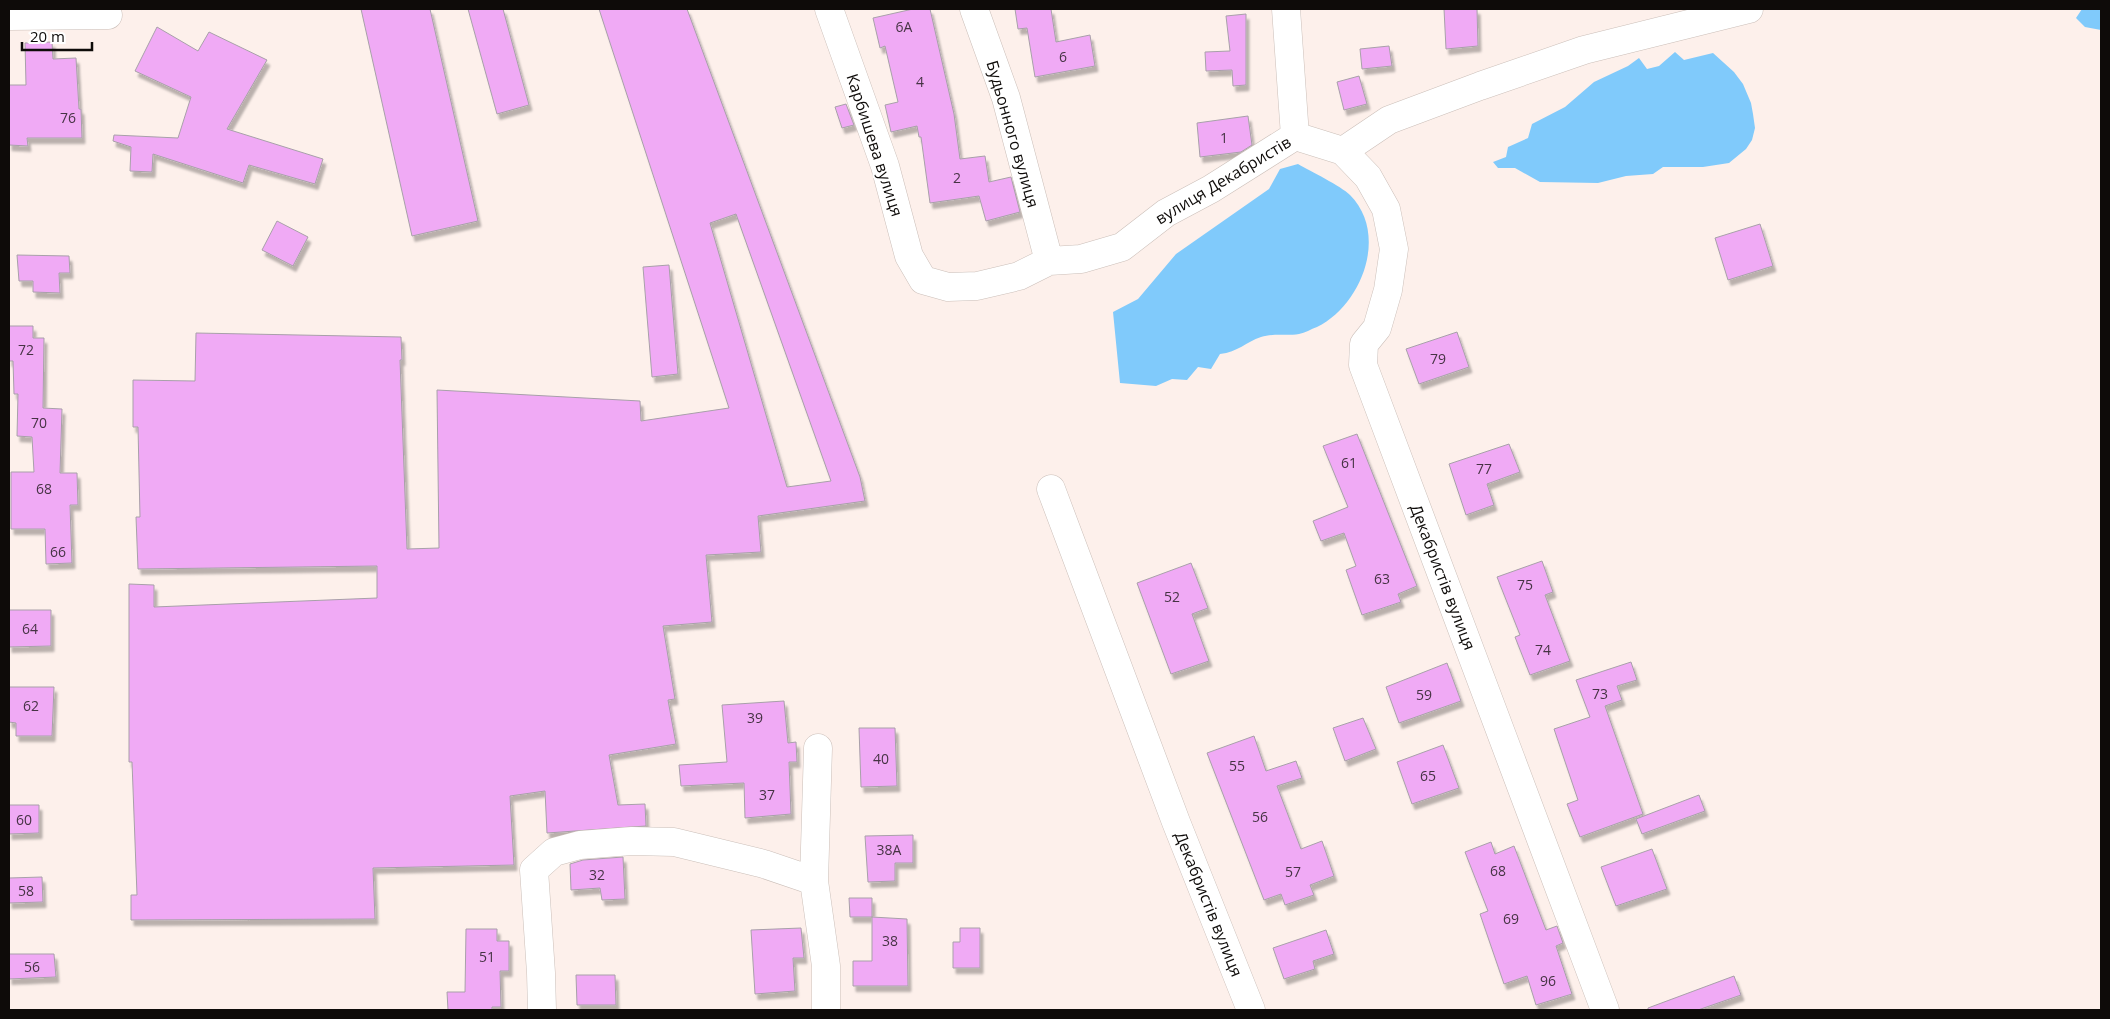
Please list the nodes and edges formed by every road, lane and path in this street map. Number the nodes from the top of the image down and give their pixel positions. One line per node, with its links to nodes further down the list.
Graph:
1 (828, 9): 11 (street, Карбишева вулиця)
2 (974, 9): 10 (street, Будьонного вулиця)
3 (1286, 9): 8 (street)
4 (1750, 9): 7 (street)
5 (108, 15): 6 (street)
6 (9, 16)
7 (1671, 19): 9 (street)
8 (1295, 136): 9 (street, вулиця Декабристів); 10 (street, вулиця Декабристів)
9 (1343, 151): 18 (street, Декабристів вулиця)
10 (1049, 260): 11 (street, вулиця Декабристів)
11 (924, 280)
12 (1051, 488): 17 (street, Декабристів вулиця)
13 (818, 748): 14 (street)
14 (814, 882): 15 (street); 16 (street)
15 (542, 1010)
16 (826, 1010)
17 (1252, 1010)
18 (1605, 1010)

